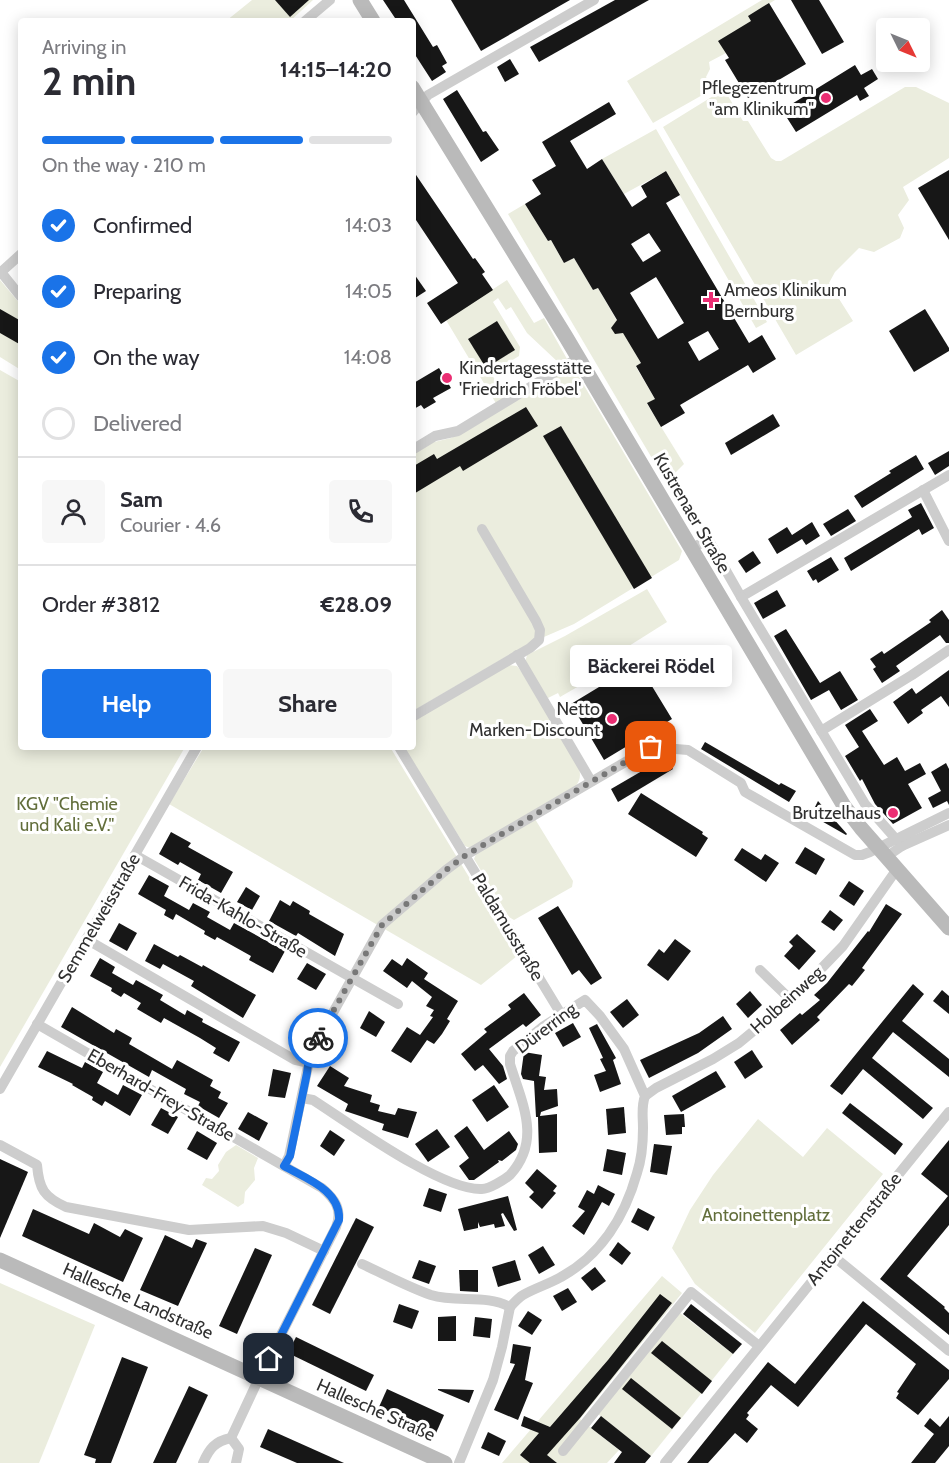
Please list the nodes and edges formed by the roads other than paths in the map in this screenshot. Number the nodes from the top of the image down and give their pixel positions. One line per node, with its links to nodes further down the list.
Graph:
1 (330, 0): 4 (street)
2 (360, 0): 5 (street)
3 (594, 0): 6 (street)
4 (309, 18)
5 (371, 18)
6 (417, 108): 10 (street, Kustrenaer Straße)
7 (18, 257): 8 (street)
8 (1, 272): 9 (street)
9 (18, 293)
10 (578, 358): 11 (street); 16 (street, Kustrenaer Straße)
11 (416, 448)
12 (949, 475): 13 (street)
13 (923, 490): 15 (street); 17 (street)
14 (482, 530): 19 (street)
15 (949, 541)
16 (691, 549): 17 (street); 29 (street, Kustrenaer Straße)
17 (741, 597): 21 (street)
18 (949, 650): 21 (street)
19 (517, 655): 20 (street); 24 (street)
20 (416, 715)
21 (821, 731): 28 (street)
22 (195, 750): 30 (street, Semmelweisstraße)
23 (401, 750): 31 (street, Paldamusstraße)
24 (591, 781): 29 (street); 31 (street)
25 (949, 813): 27 (street)
26 (949, 825): 27 (street)
27 (931, 828): 28 (street)
28 (899, 843): 29 (street)
29 (882, 853): 32 (street, Kustrenaer Straße)
30 (135, 855): 34 (street, Semmelweisstraße); 36 (street, Frida-Kahlo-Straße)
31 (466, 855): 36 (street); 39 (street, Paldamusstraße)
32 (897, 869): 33 (street, Kustrenaer Straße); 37 (street, Holbeinweg)
33 (949, 928)
34 (86, 939): 40 (street, Semmelweisstraße); 41 (street)
35 (760, 970): 37 (street)
36 (352, 978): 38 (street, Frida-Kahlo-Straße); 41 (street)
37 (791, 1000): 43 (street, Holbeinweg)
38 (398, 1004)
39 (561, 1014): 43 (street, Dürerring); 44 (street, Dürerring)
40 (37, 1024): 42 (street, Semmelweisstraße); 47 (street, Eberhard-Frey-Straße)
41 (308, 1063): 44 (street)
42 (0, 1089)
43 (645, 1096): 52 (street, Dürerring)
44 (302, 1098): 47 (street)
45 (949, 1112): 49 (street, Antoinettenstraße)
46 (0, 1145): 48 (street)
47 (284, 1166): 48 (street, Eberhard-Frey-Straße)
48 (324, 1251): 55 (street, Eberhard-Frey-Straße)
49 (832, 1255): 53 (street, Antoinettenstraße); 54 (street)
50 (0, 1260): 55 (street, Hallesche Landstraße)
51 (362, 1264): 52 (street)
52 (510, 1307): 61 (street)
53 (759, 1346): 57 (street); 62 (street, Antoinettenstraße)
54 (949, 1352)
55 (259, 1378): 56 (street, Eberhard-Frey-Straße); 60 (street, Hallesche Straße)
56 (231, 1438): 58 (street); 59 (street)
57 (563, 1450)
58 (203, 1463)
59 (236, 1463)
60 (445, 1463)
61 (459, 1463)
62 (665, 1463)

